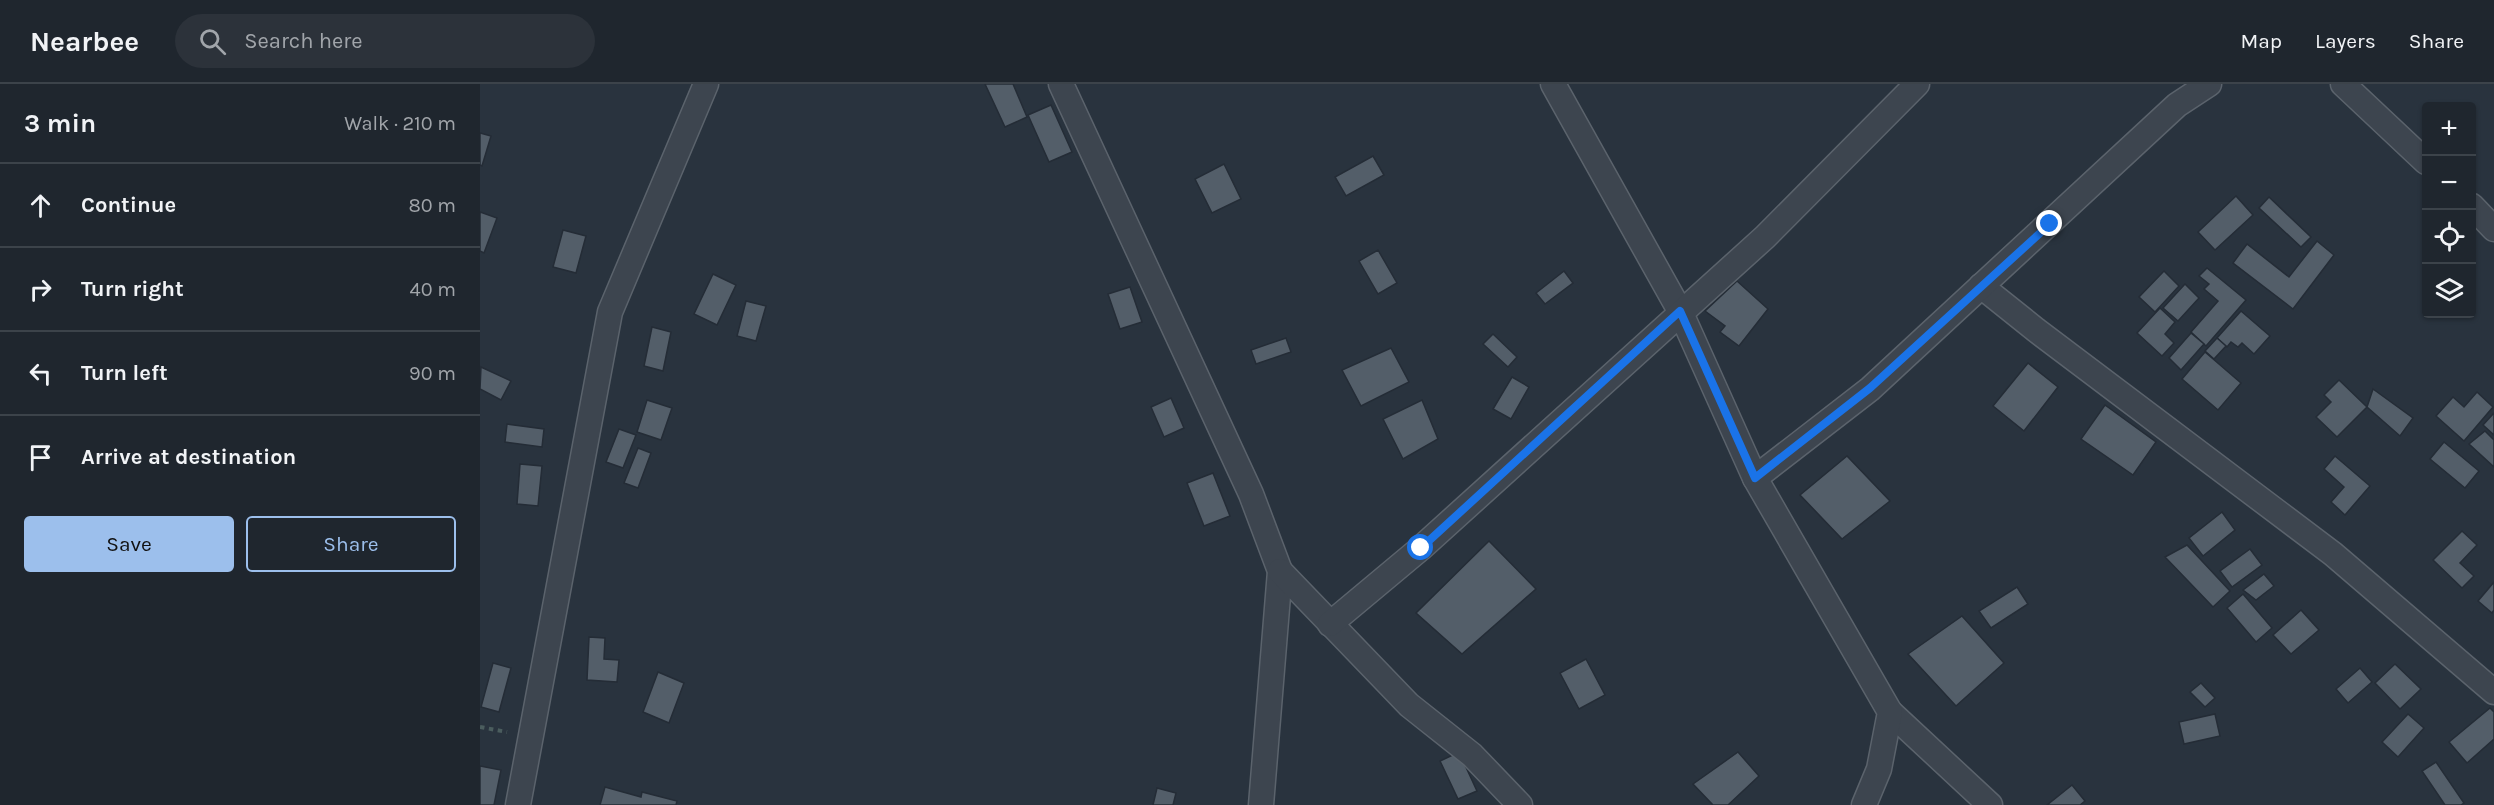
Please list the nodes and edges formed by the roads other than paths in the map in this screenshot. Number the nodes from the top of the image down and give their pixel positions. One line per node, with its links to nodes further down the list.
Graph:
1 (706, 84): 17 (street)
2 (1061, 84): 13 (street)
3 (1553, 84): 11 (street)
4 (1917, 84): 11 (street)
5 (2209, 84): 10 (street)
6 (2343, 84): 7 (street)
7 (2422, 157)
8 (2476, 210): 9 (street)
9 (2494, 229)
10 (1981, 286): 12 (street); 15 (street)
11 (1680, 311): 12 (street); 14 (street)
12 (1755, 478): 16 (street)
13 (1280, 571): 14 (street); 18 (street)
14 (1330, 624): 19 (street)
15 (2494, 692)
16 (1890, 712): 20 (street); 21 (street)
17 (518, 805)
18 (1261, 805)
19 (1520, 805)
20 (1864, 805)
21 (1990, 805)

